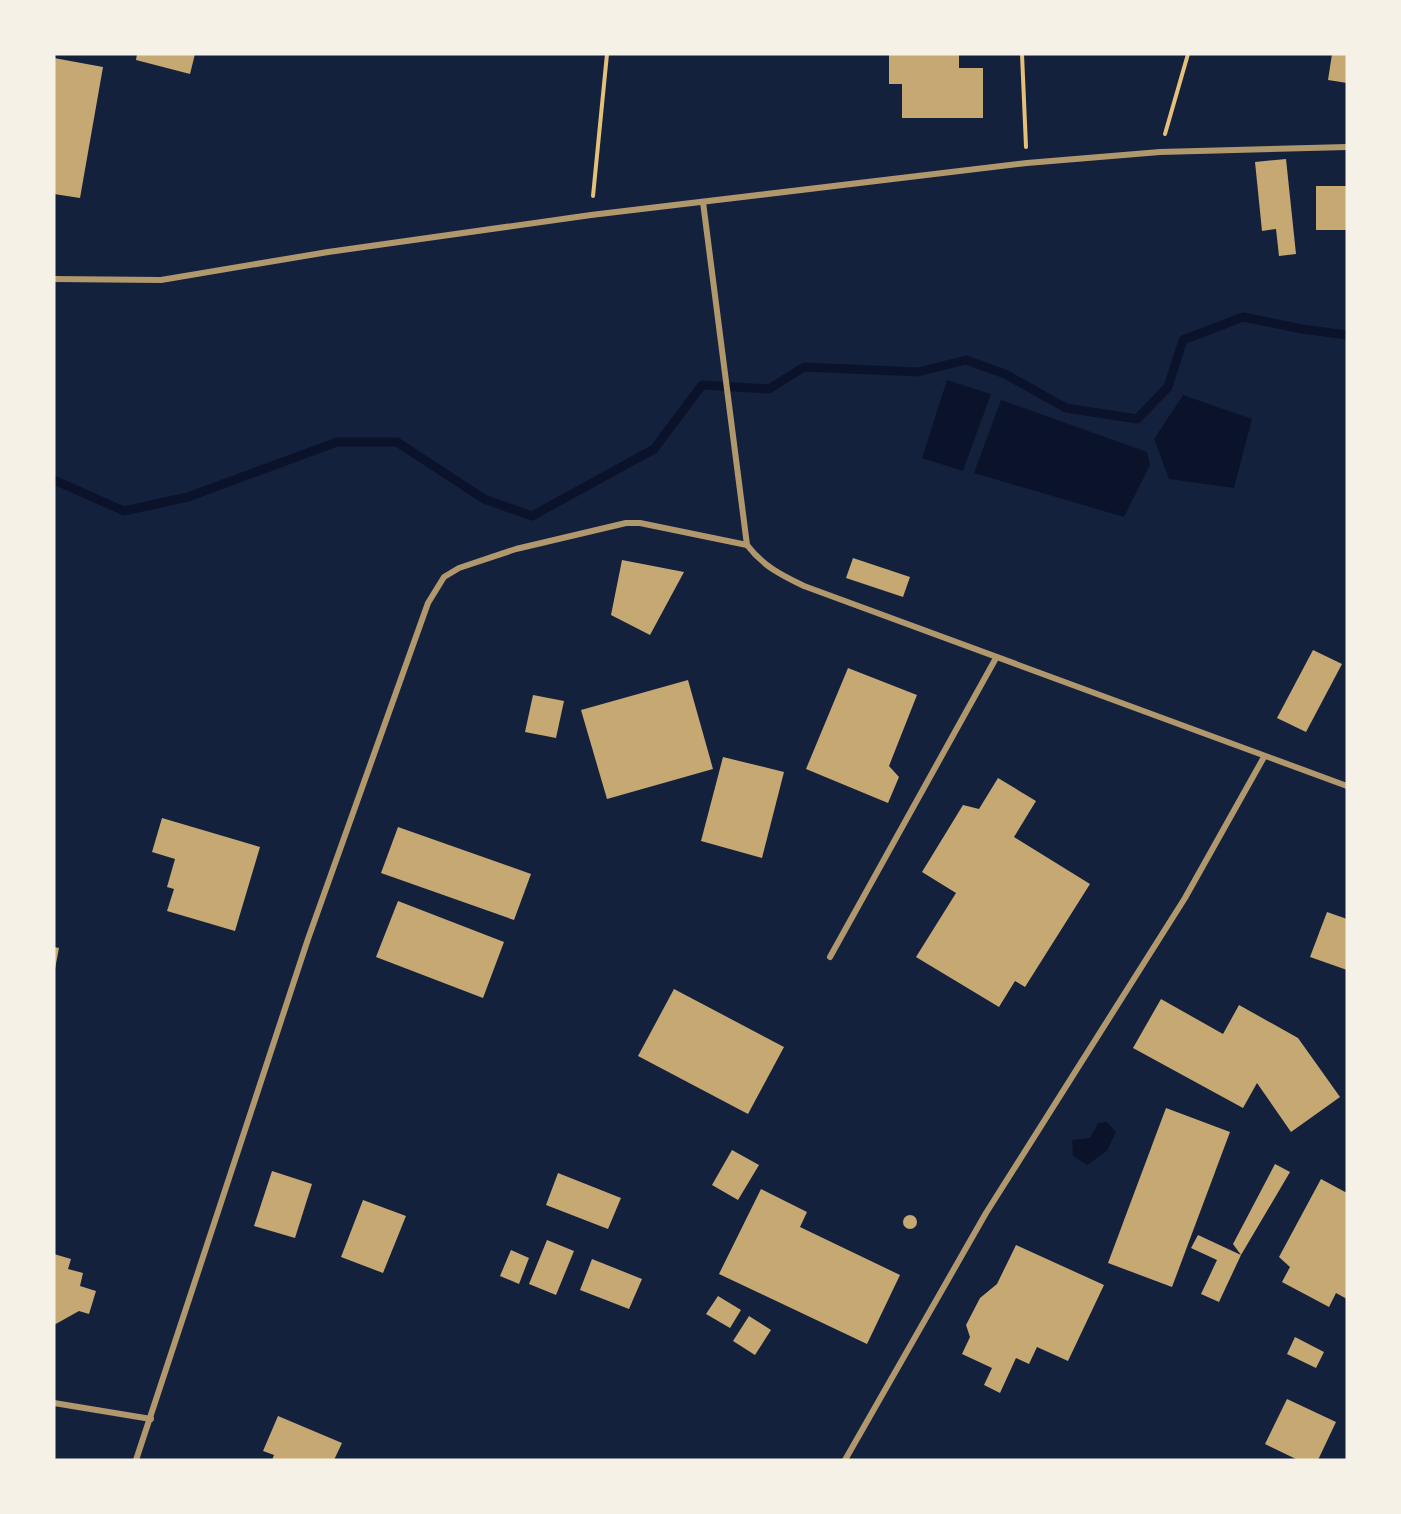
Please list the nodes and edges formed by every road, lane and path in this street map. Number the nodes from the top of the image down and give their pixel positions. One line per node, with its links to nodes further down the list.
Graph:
1 (607, 54): 8 (path)
2 (1022, 54): 6 (path)
3 (1188, 54): 5 (path)
4 (1347, 147): 5 (street)
5 (1160, 152): 6 (street)
6 (1027, 163): 7 (street)
7 (703, 202): 8 (street); 10 (street)
8 (591, 215): 9 (street)
9 (54, 279)
10 (747, 545): 11 (street); 16 (street)
11 (996, 658): 12 (street); 14 (street)
12 (1264, 757): 13 (street); 18 (street)
13 (1347, 786)
14 (830, 957)
15 (54, 1403): 16 (street)
16 (151, 1419): 17 (street)
17 (136, 1460)
18 (845, 1460)

